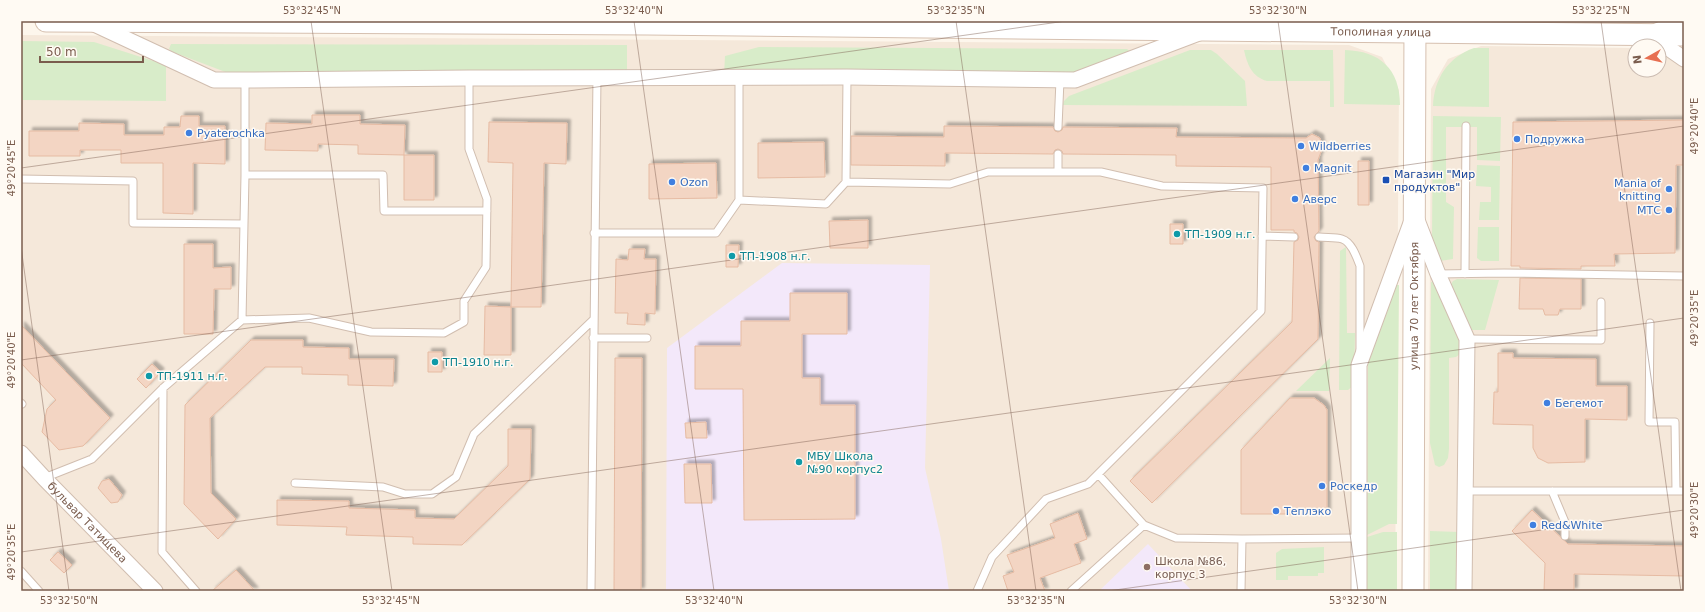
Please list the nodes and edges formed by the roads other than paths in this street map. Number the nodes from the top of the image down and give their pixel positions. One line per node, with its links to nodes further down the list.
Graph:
1 (46, 21): 2 (main road, Тополиная улица)
2 (88, 21): 4 (main road, Тополиная улица); 16 (street)
3 (1681, 21): 9 (street)
4 (474, 23): 5 (main road, Тополиная улица)
5 (647, 23): 6 (main road, Тополиная улица)
6 (1146, 25): 8 (main road, Тополиная улица)
7 (1415, 27): 8 (main road, Тополиная улица); 9 (main road, Тополиная улица); 27 (main road, улица 70 лет Октября)
8 (1209, 29): 17 (street)
9 (1648, 34): 10 (main road, Тополиная улица); 11 (street)
10 (1684, 35)
11 (1684, 59)
12 (847, 77): 15 (street); 17 (street); 24 (lane)
13 (469, 78): 14 (street); 16 (street); 26 (lane)
14 (597, 78): 15 (street); 29 (lane)
15 (739, 78): 25 (lane)
16 (245, 80): 22 (lane)
17 (1060, 80): 19 (lane)
18 (1466, 126): 34 (lane)
19 (1058, 127)
20 (1058, 154): 21 (lane)
21 (1058, 172): 24 (lane); 30 (lane)
22 (245, 175): 26 (lane); 28 (lane)
23 (21, 179): 28 (lane)
24 (846, 182): 25 (lane)
25 (739, 200): 29 (lane)
26 (487, 211): 37 (lane)
27 (1414, 213): 33 (street); 43 (street); 66 (main road, улица 70 лет Октября)
28 (244, 224): 37 (lane)
29 (594, 233): 38 (lane)
30 (1262, 236): 31 (lane); 46 (lane)
31 (1294, 237)
32 (1319, 237): 43 (lane)
33 (1438, 274): 34 (lane); 42 (street)
34 (1465, 274): 35 (lane)
35 (1684, 276)
36 (1601, 302): 42 (lane)
37 (242, 320): 44 (lane)
38 (593, 320): 40 (lane); 48 (lane)
39 (1650, 322): 51 (lane)
40 (593, 338): 41 (lane); 61 (lane)
41 (647, 338)
42 (1467, 338): 49 (street)
43 (1360, 365): 55 (street)
44 (163, 388): 47 (lane); 58 (lane)
45 (21, 453): 47 (street, бульвар Татищева)
46 (1098, 474): 53 (lane); 62 (lane)
47 (44, 478): 60 (street, бульвар Татищева)
48 (294, 483)
49 (1465, 491): 50 (lane); 67 (street)
50 (1552, 491): 51 (lane); 54 (lane)
51 (1676, 491): 52 (lane)
52 (1684, 491)
53 (1144, 525): 56 (lane); 63 (lane)
54 (1565, 536)
55 (1359, 538): 56 (lane); 65 (street)
56 (1242, 539): 64 (lane)
57 (21, 571): 59 (lane)
58 (194, 590)
59 (39, 591)
60 (155, 591)
61 (591, 591)
62 (977, 591)
63 (1071, 591)
64 (1241, 591)
65 (1359, 591)
66 (1413, 591)
67 (1464, 591)

